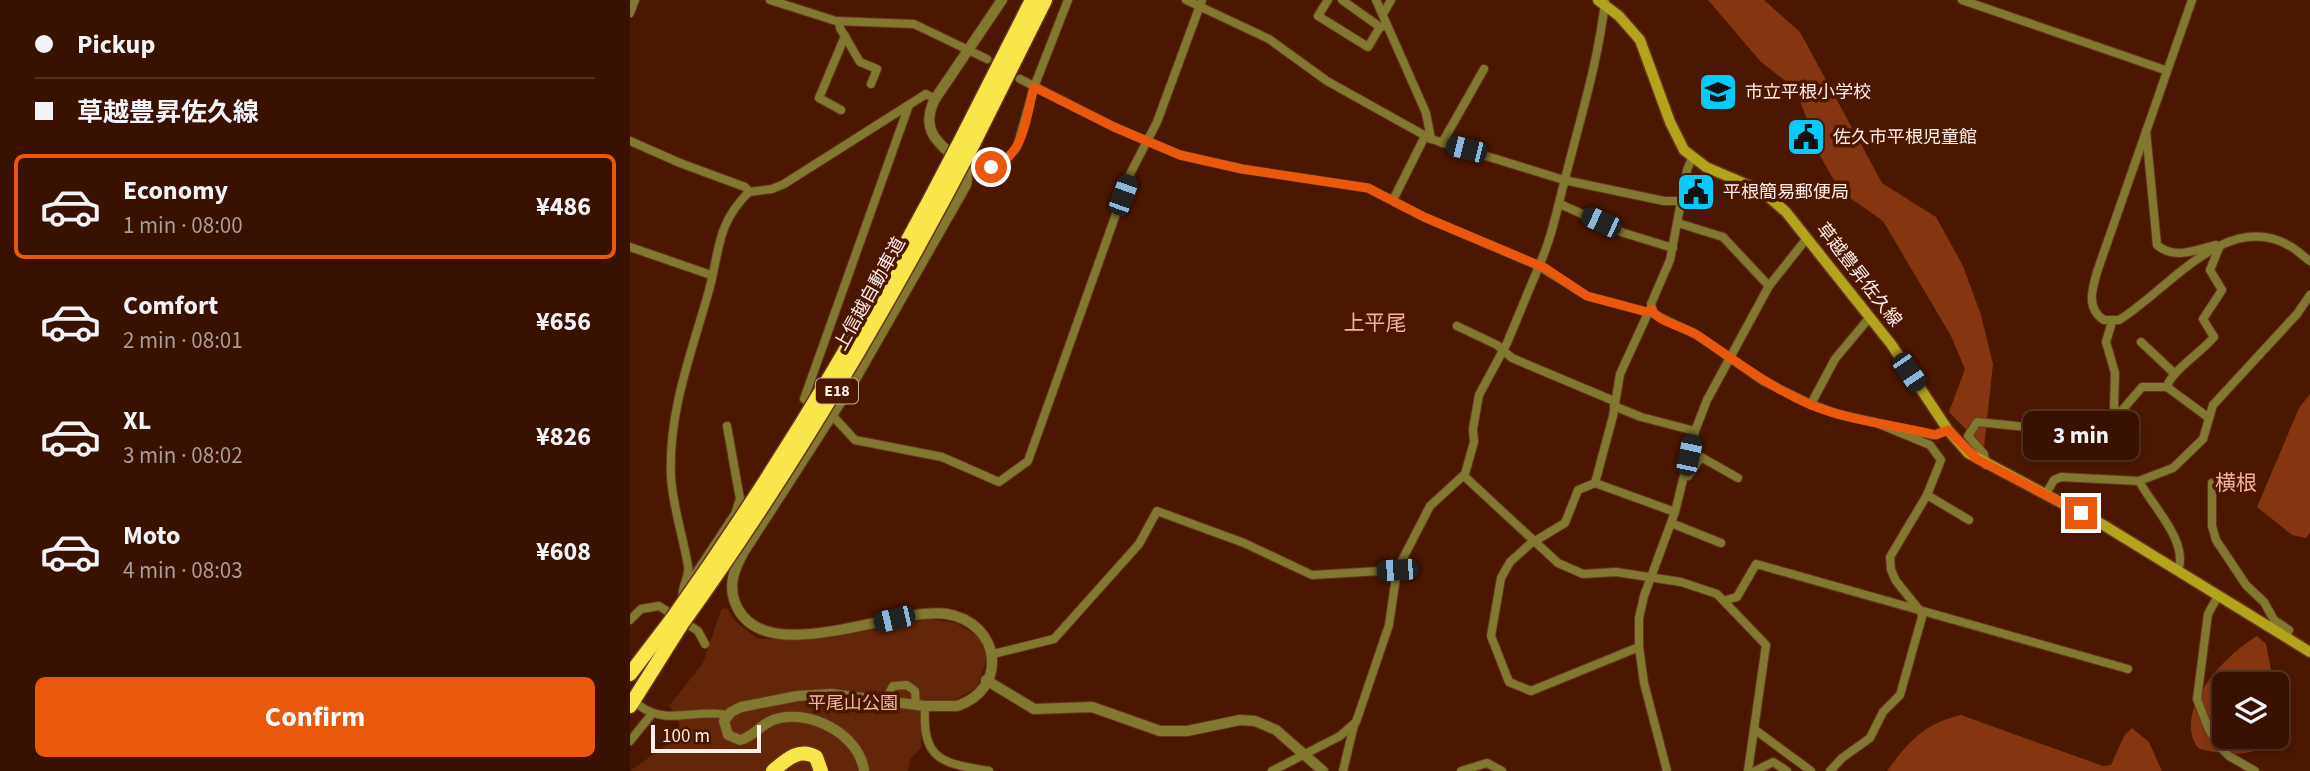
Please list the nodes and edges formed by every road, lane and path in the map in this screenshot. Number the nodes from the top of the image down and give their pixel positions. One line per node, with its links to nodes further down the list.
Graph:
1 (635, 0): 16 (street)
2 (770, 0): 18 (street)
3 (1002, 0): 21 (street)
4 (1032, 0): 34 (highway, 上信越自動車道 / E18)
5 (1045, 0): 34 (highway, 上信越自動車道 / E18)
6 (1068, 0): 27 (street)
7 (1186, 0): 15 (street)
8 (1328, 0): 19 (street)
9 (1342, 0): 19 (street)
10 (1376, 0): 17 (street)
11 (1391, 0): 17 (street)
12 (1962, 0): 24 (street)
13 (2192, 0): 24 (street)
14 (1603, 2): 37 (main road); 39 (street)
15 (1201, 4): 32 (street); 35 (street)
16 (630, 13)
17 (1382, 14): 19 (street)
18 (839, 21): 20 (street); 21 (street)
19 (1384, 27): 32 (street)
20 (845, 36): 26 (street); 30 (street)
21 (971, 51): 22 (street); 28 (street)
22 (987, 60)
23 (1484, 69): 36 (street)
24 (2165, 70): 31 (street)
25 (1020, 79): 27 (street)
26 (871, 83)
27 (1034, 87): 35 (street); 38 (street)
28 (935, 99): 29 (street); 38 (street)
29 (909, 105): 40 (street); 65 (street)
30 (841, 110)
31 (2145, 128): 48 (street); 56 (street)
32 (1428, 138): 36 (street); 41 (street)
33 (630, 141): 40 (street)
34 (967, 141): 94 (highway, 上信越自動車道 / E18, bridge)
35 (1149, 142): 41 (street); 65 (street)
36 (1442, 143): 39 (street)
37 (1692, 158): 42 (street); 45 (main road, 草越豊昇佐久線)
38 (967, 172): 65 (street)
39 (1564, 180): 42 (street); 43 (street)
40 (748, 192): 51 (street)
41 (1393, 200): 50 (street)
42 (1682, 201): 44 (street)
43 (1560, 204): 47 (street); 50 (street)
44 (1678, 223): 47 (street); 52 (street)
45 (1807, 237): 52 (street); 55 (main road, 草越豊昇佐久線)
46 (630, 247): 51 (street)
47 (1673, 248): 54 (street)
48 (2219, 248): 49 (street); 56 (street); 61 (street)
49 (2310, 261)
50 (1539, 266): 54 (street); 59 (street)
51 (711, 275): 89 (street)
52 (1769, 286): 60 (street)
53 (2310, 295): 67 (street)
54 (1649, 310): 60 (street); 63 (street)
55 (1870, 317): 64 (street); 70 (main road, 草越豊昇佐久線)
56 (2112, 322): 66 (street)
57 (1457, 326): 59 (street)
58 (2141, 342): 61 (street)
59 (1503, 350): 63 (street); 73 (street)
60 (1728, 358): 64 (street); 71 (street)
61 (2175, 374): 62 (street)
62 (2167, 387): 66 (street); 67 (street)
63 (1614, 404): 71 (street); 77 (street)
64 (1811, 404): 68 (street)
65 (834, 415): 99 (street)
66 (2118, 415): 72 (street)
67 (2209, 418): 76 (street)
68 (1873, 422): 70 (street); 79 (street)
69 (727, 426): 89 (street)
70 (1948, 430): 72 (main road, 草越豊昇佐久線)
71 (1695, 431): 75 (street)
72 (1986, 465): 80 (main road, 草越豊昇佐久線)
73 (1464, 476): 84 (street); 86 (street)
74 (1738, 478): 75 (street)
75 (1684, 479): 81 (street)
76 (2140, 481): 80 (street); 87 (street)
77 (1595, 483): 81 (street); 84 (street)
78 (2212, 483): 95 (street)
79 (1927, 495): 82 (street); 92 (street)
80 (2045, 495): 87 (main road, 草越豊昇佐久線)
81 (1675, 512): 83 (street)
82 (1969, 520)
83 (1671, 523): 85 (street); 88 (street)
84 (1533, 542): 88 (street); 97 (street)
85 (1721, 543)
86 (1397, 570): 99 (street); 109 (street)
87 (2178, 571): 90 (main road, 草越豊昇佐久線)
88 (1650, 580): 91 (street); 97 (street)
89 (681, 593): 94 (street)
90 (2218, 596): 95 (main road, 草越豊昇佐久線); 128 (street)
91 (1726, 600): 92 (street); 110 (street)
92 (1919, 610): 100 (street); 127 (street)
93 (630, 620): 94 (street)
94 (682, 623): 96 (street); 101 (highway, 上信越自動車道 / E18); 103 (highway, 上信越自動車道 / E18); 106 (highway)
95 (2286, 636): 98 (main road, 草越豊昇佐久線)
96 (705, 644)
97 (1639, 647): 122 (street)
98 (2310, 652)
99 (993, 654): 102 (street)
100 (2128, 669)
101 (630, 674)
102 (986, 680): 105 (street); 112 (street)
103 (630, 694)
104 (885, 700): 105 (street); 105 (street); 108 (street)
105 (921, 705): 116 (street)
106 (635, 706): 107 (street)
107 (651, 715): 108 (street); 111 (street)
108 (728, 715): 115 (street)
109 (1354, 725): 112 (street); 119 (street)
110 (1754, 729): 123 (street); 126 (street)
111 (630, 741)
112 (1303, 754): 117 (street); 118 (street)
113 (773, 771): 114 (highway)
114 (821, 771)
115 (864, 771)
116 (989, 771)
117 (1272, 771)
118 (1323, 771)
119 (1343, 771)
120 (1461, 771): 121 (street)
121 (1502, 771)
122 (1667, 771)
123 (1748, 771)
124 (1755, 771): 125 (street)
125 (1787, 771)
126 (1811, 771)
127 (1830, 771)
128 (2255, 771)

